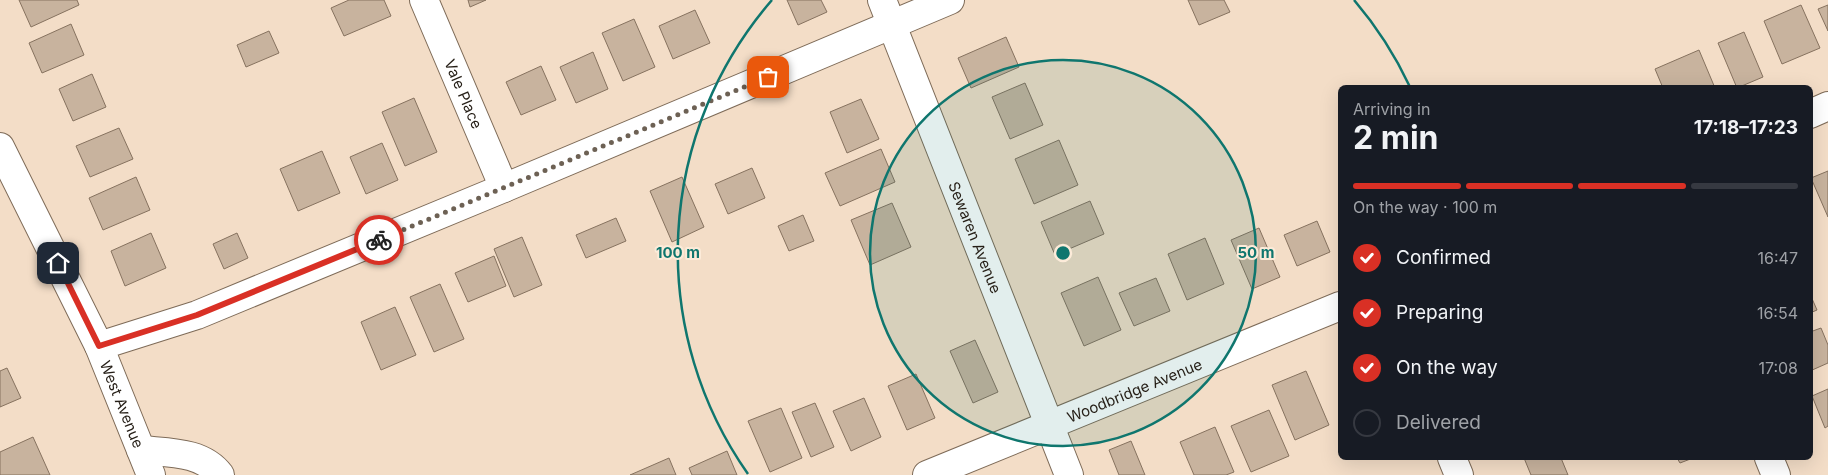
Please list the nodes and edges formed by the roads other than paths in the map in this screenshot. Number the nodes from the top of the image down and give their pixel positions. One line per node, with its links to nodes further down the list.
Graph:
1 (424, 0): 7 (street, Vale Place)
2 (950, 0): 3 (street)
3 (887, 12): 7 (street); 10 (street, Sewaren Avenue)
4 (1828, 106): 5 (street)
5 (1813, 113)
6 (0, 147): 9 (street, West Avenue)
7 (504, 188): 9 (street)
8 (1338, 307): 10 (street, Woodbridge Avenue)
9 (99, 346): 11 (street, West Avenue)
10 (1048, 426): 16 (street, Woodbridge Avenue); 17 (street, Sewaren Avenue)
11 (141, 450): 14 (street, West Avenue); 15 (street)
12 (1453, 460): 18 (street)
13 (1771, 460): 19 (street)
14 (151, 475)
15 (220, 475)
16 (927, 475)
17 (1069, 475)
18 (1459, 475)
19 (1776, 475)

